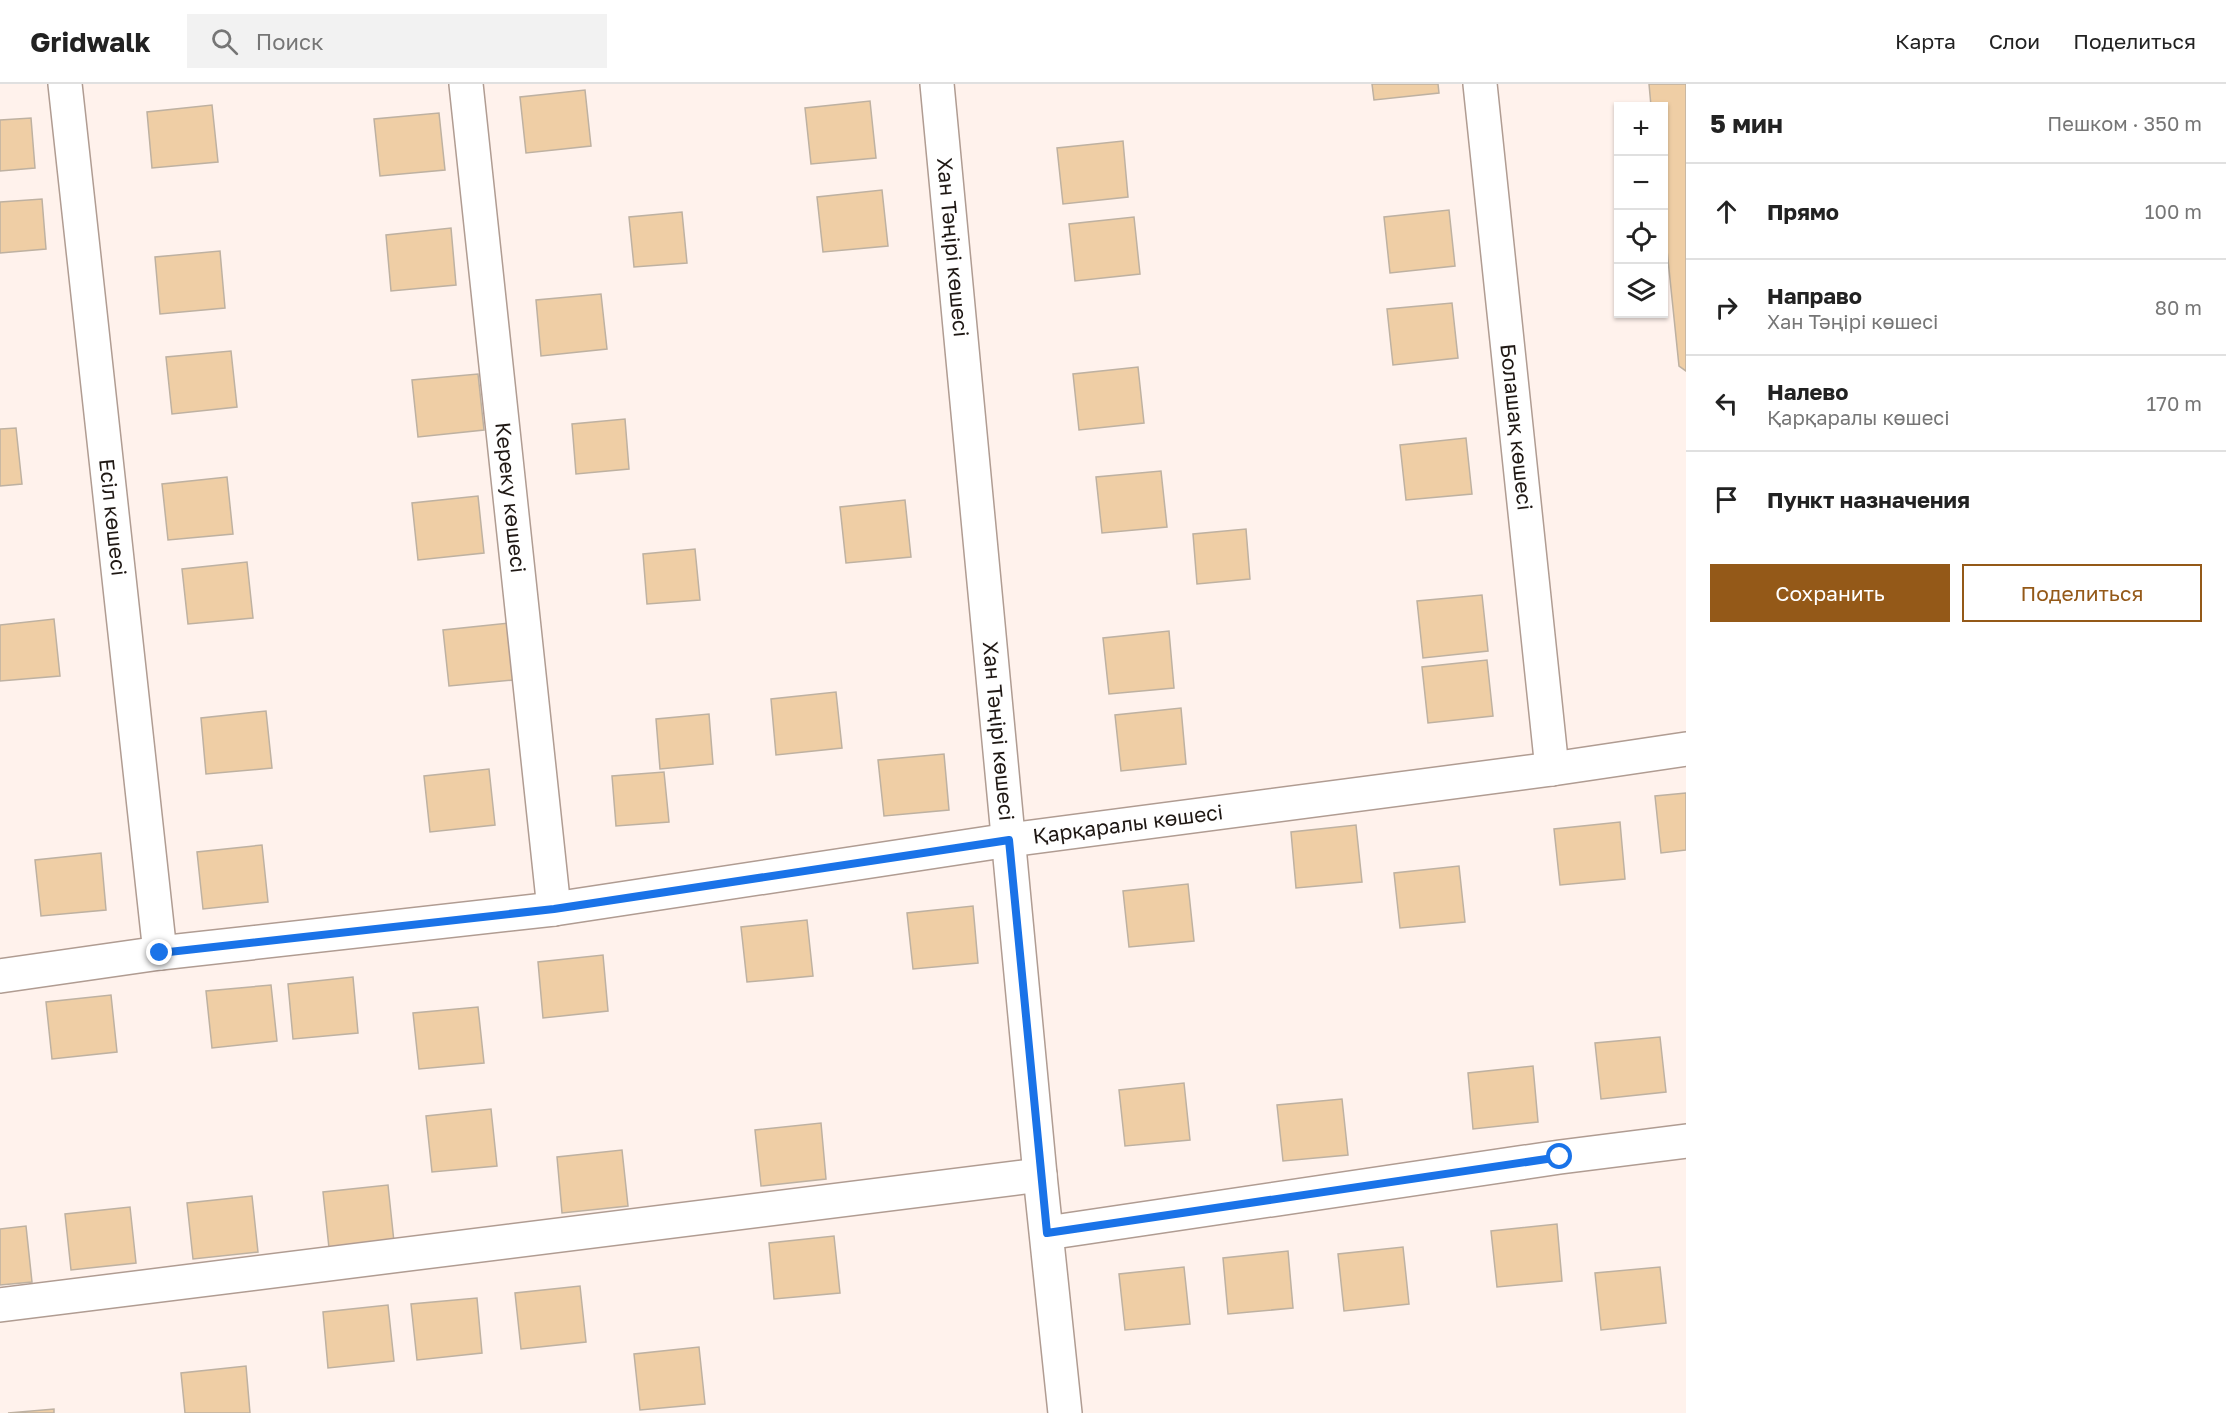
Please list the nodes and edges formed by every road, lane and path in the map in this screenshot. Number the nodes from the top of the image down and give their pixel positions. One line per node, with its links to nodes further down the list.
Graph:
1 (65, 84): 9 (street, Есіл көшесі)
2 (466, 84): 8 (street, Кереку көшесі)
3 (937, 84): 7 (street, Хан Тәңірі көшесі)
4 (1480, 84): 6 (street, Болашақ көшесі)
5 (1686, 749): 6 (street, Қарқаралы көшесі)
6 (1552, 769): 7 (street, Қарқаралы көшесі)
7 (1009, 840): 8 (street, Қарқаралы көшесі); 12 (street, Хан Тәңірі көшесі)
8 (554, 909): 9 (street, Қарқаралы көшесі)
9 (160, 953): 10 (street, Қарқаралы көшесі)
10 (0, 976)
11 (1686, 1141): 13 (street)
12 (1040, 1175): 13 (street, Хан Тәңірі көшесі); 14 (street)
13 (1047, 1233): 15 (street, Хан Тәңірі көшесі)
14 (0, 1305)
15 (1065, 1413)

